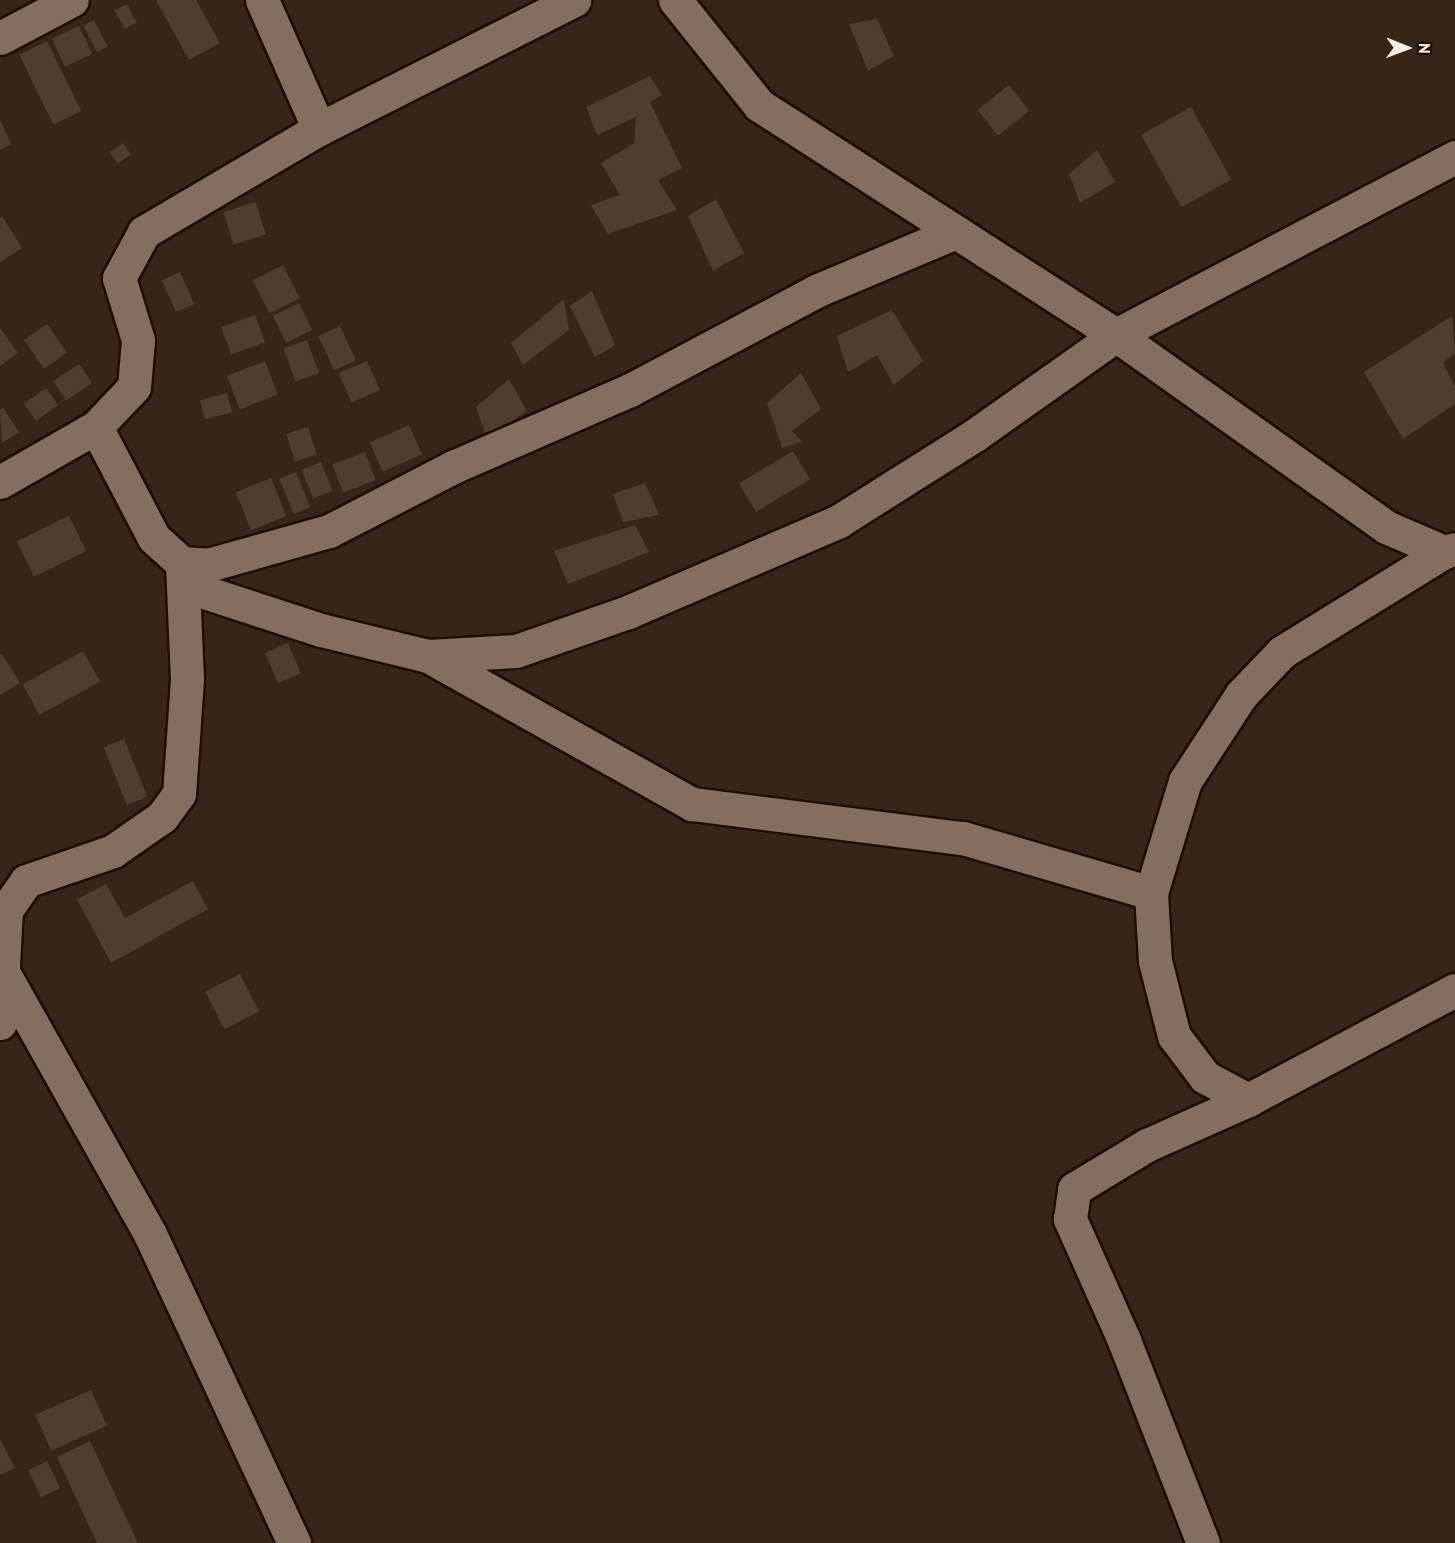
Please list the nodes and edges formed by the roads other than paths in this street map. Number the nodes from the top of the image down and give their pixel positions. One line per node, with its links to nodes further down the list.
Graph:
1 (72, 0): 5 (street)
2 (262, 0): 6 (street)
3 (574, 0): 6 (street)
4 (675, 0): 8 (street)
5 (0, 38)
6 (319, 129): 10 (street)
7 (1455, 157): 9 (street)
8 (956, 232): 9 (street); 13 (street)
9 (1116, 335): 12 (street); 14 (street)
10 (96, 427): 11 (street); 13 (street)
11 (0, 482)
12 (1450, 550): 15 (street)
13 (182, 574): 14 (street); 16 (street)
14 (428, 656): 15 (street)
15 (1151, 893): 19 (street)
16 (3, 972): 18 (street); 20 (street)
17 (1455, 990): 19 (street)
18 (0, 1023)
19 (1248, 1100): 21 (street)
20 (294, 1543)
21 (1203, 1543)

